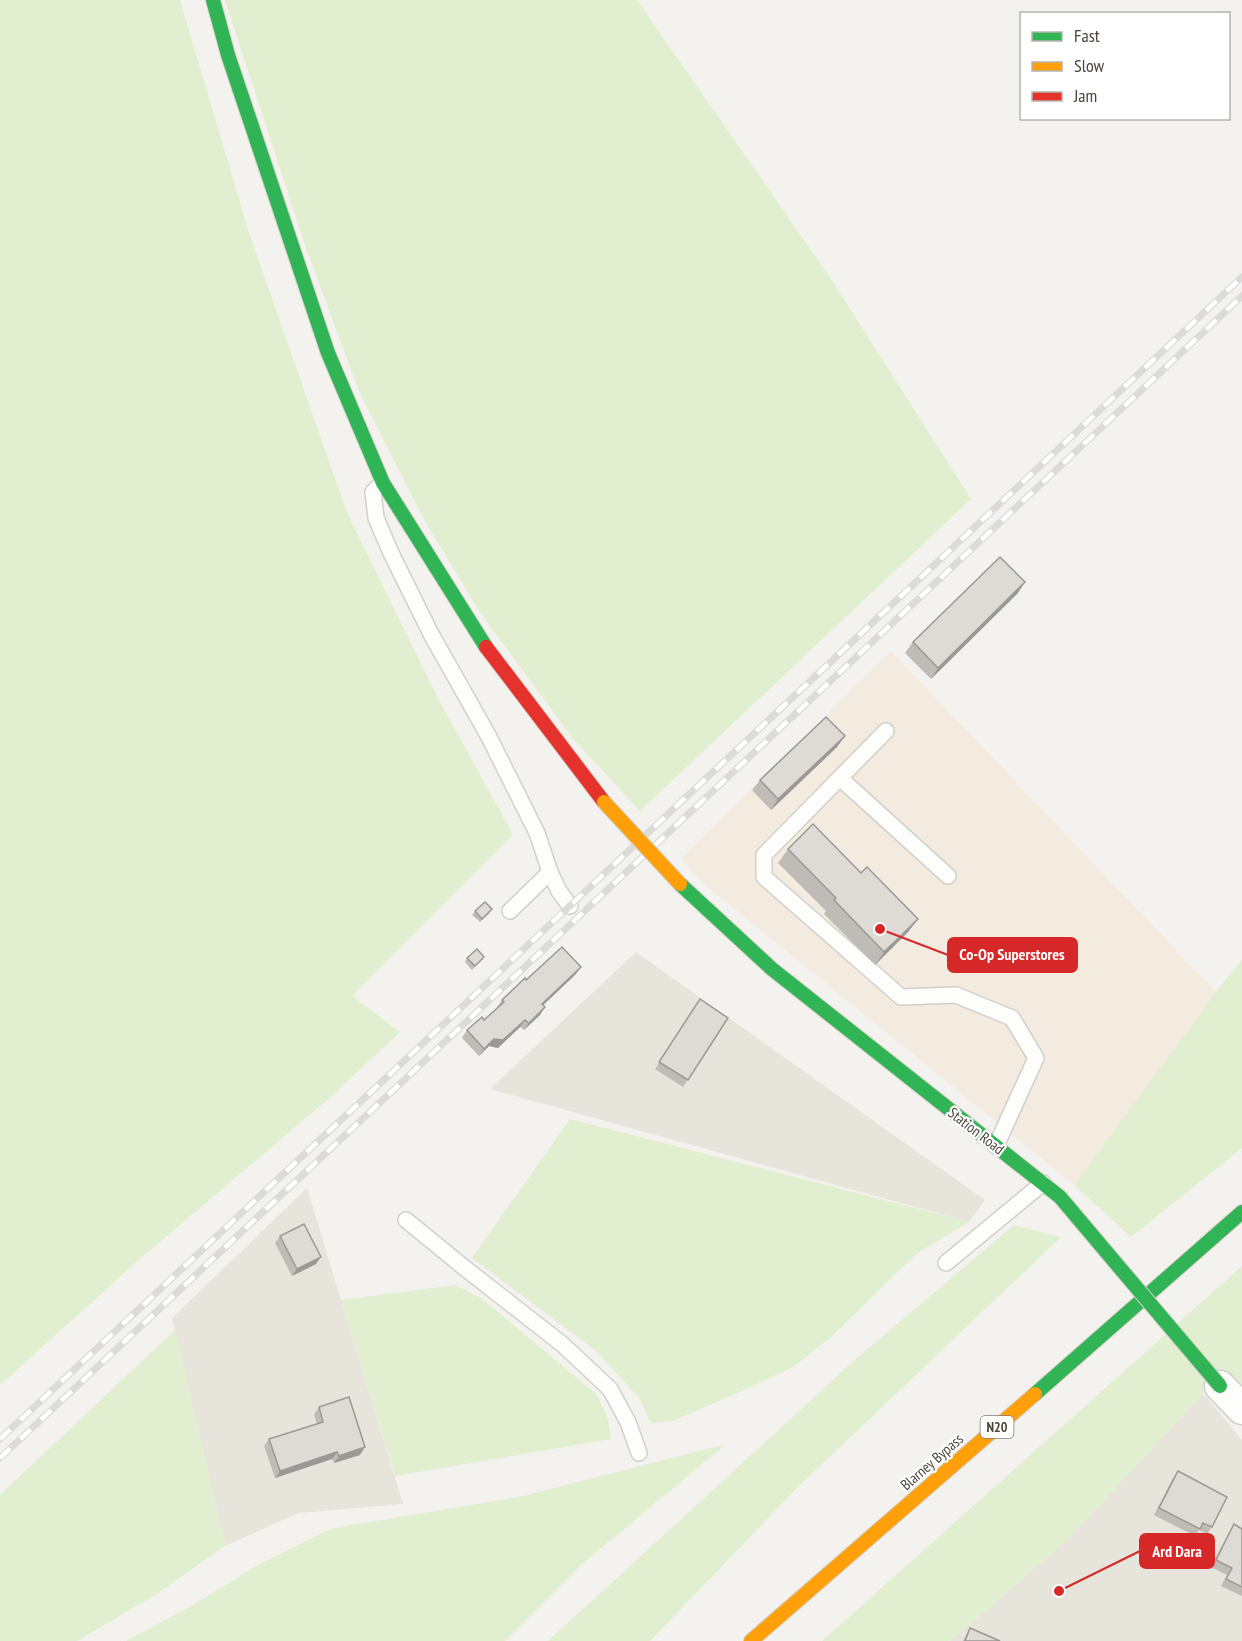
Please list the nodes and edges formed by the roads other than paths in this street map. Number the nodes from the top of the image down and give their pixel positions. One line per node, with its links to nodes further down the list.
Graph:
1 (213, 0): 2 (main road, Station Road)
2 (382, 483): 5 (lane); 9 (main road, Station Road, bridge)
3 (886, 731): 4 (lane)
4 (840, 778): 6 (lane); 9 (lane)
5 (550, 872): 7 (lane); 8 (lane)
6 (948, 876)
7 (570, 906)
8 (510, 911)
9 (996, 1146): 10 (main road, Station Road)
10 (1043, 1183): 13 (lane); 14 (main road, Station Road, bridge)
11 (1242, 1212): 17 (main road, Blarney Bypass / N20)
12 (406, 1220): 16 (lane)
13 (946, 1263)
14 (1220, 1386): 15 (street, Station Road)
15 (1242, 1409)
16 (639, 1453)
17 (750, 1641)

